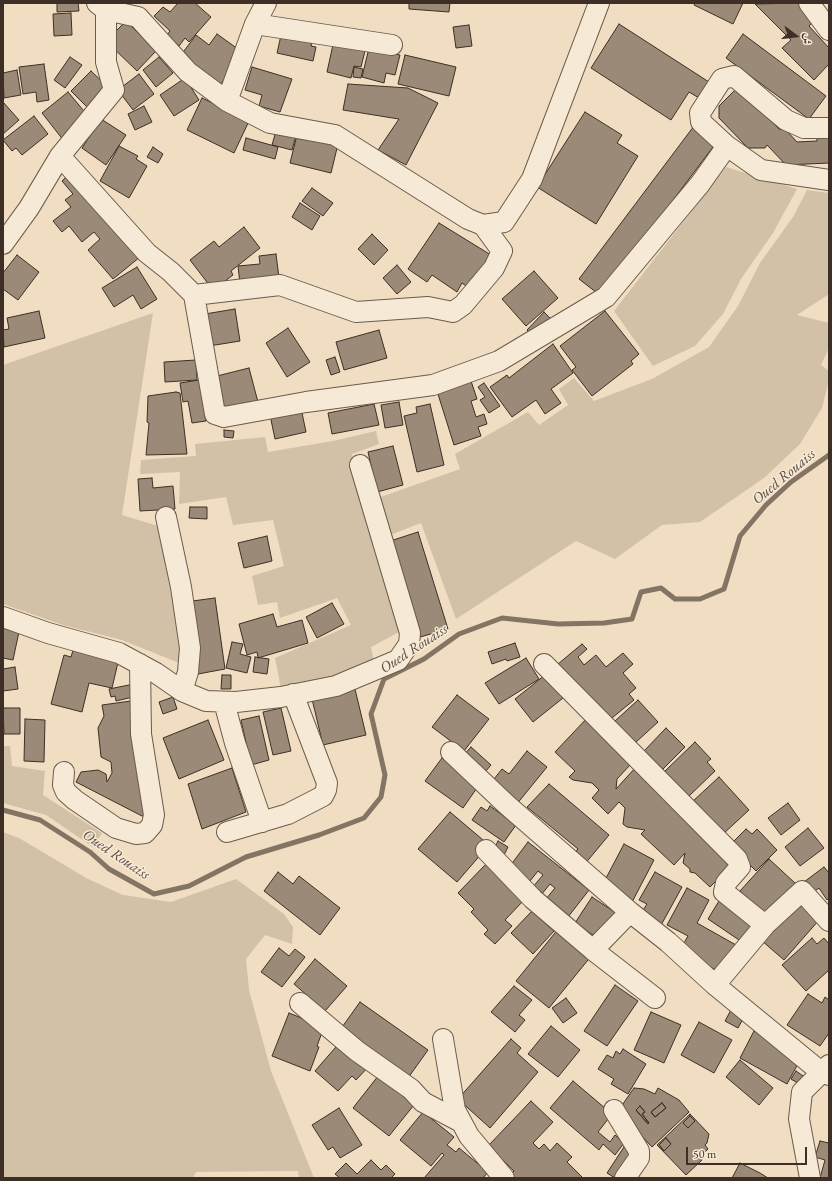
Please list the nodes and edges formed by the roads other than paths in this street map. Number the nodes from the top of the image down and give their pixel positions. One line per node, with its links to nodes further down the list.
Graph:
1 (266, 3): 5 (street)
2 (599, 3): 13 (street)
3 (809, 3): 6 (street)
4 (101, 7): 8 (street); 11 (street)
5 (254, 24): 7 (street); 8 (street)
6 (829, 30)
7 (392, 45)
8 (226, 101): 13 (street)
9 (829, 128): 10 (street)
10 (728, 146): 12 (street); 15 (street)
11 (60, 156): 14 (street); 15 (street)
12 (829, 180)
13 (483, 225): 15 (street)
14 (3, 244)
15 (194, 295)
16 (360, 465): 22 (street)
17 (166, 517): 21 (street)
18 (3, 617): 19 (street)
19 (140, 664): 21 (street); 25 (street)
20 (544, 664): 31 (street)
21 (182, 691): 23 (street)
22 (293, 694): 23 (street); 26 (street)
23 (224, 702): 26 (street)
24 (451, 752): 29 (street)
25 (64, 772)
26 (262, 822): 27 (street)
27 (227, 832)
28 (486, 850): 32 (street)
29 (630, 912): 32 (street); 33 (street)
30 (829, 921): 31 (street)
31 (764, 925): 33 (street)
32 (593, 950): 34 (street)
33 (715, 985): 37 (street)
34 (655, 998)
35 (300, 1003): 39 (street)
36 (443, 1039): 39 (street)
37 (826, 1071): 42 (street)
38 (614, 1110): 41 (street)
39 (461, 1122): 40 (street)
40 (504, 1178)
41 (625, 1178)
42 (810, 1178)

